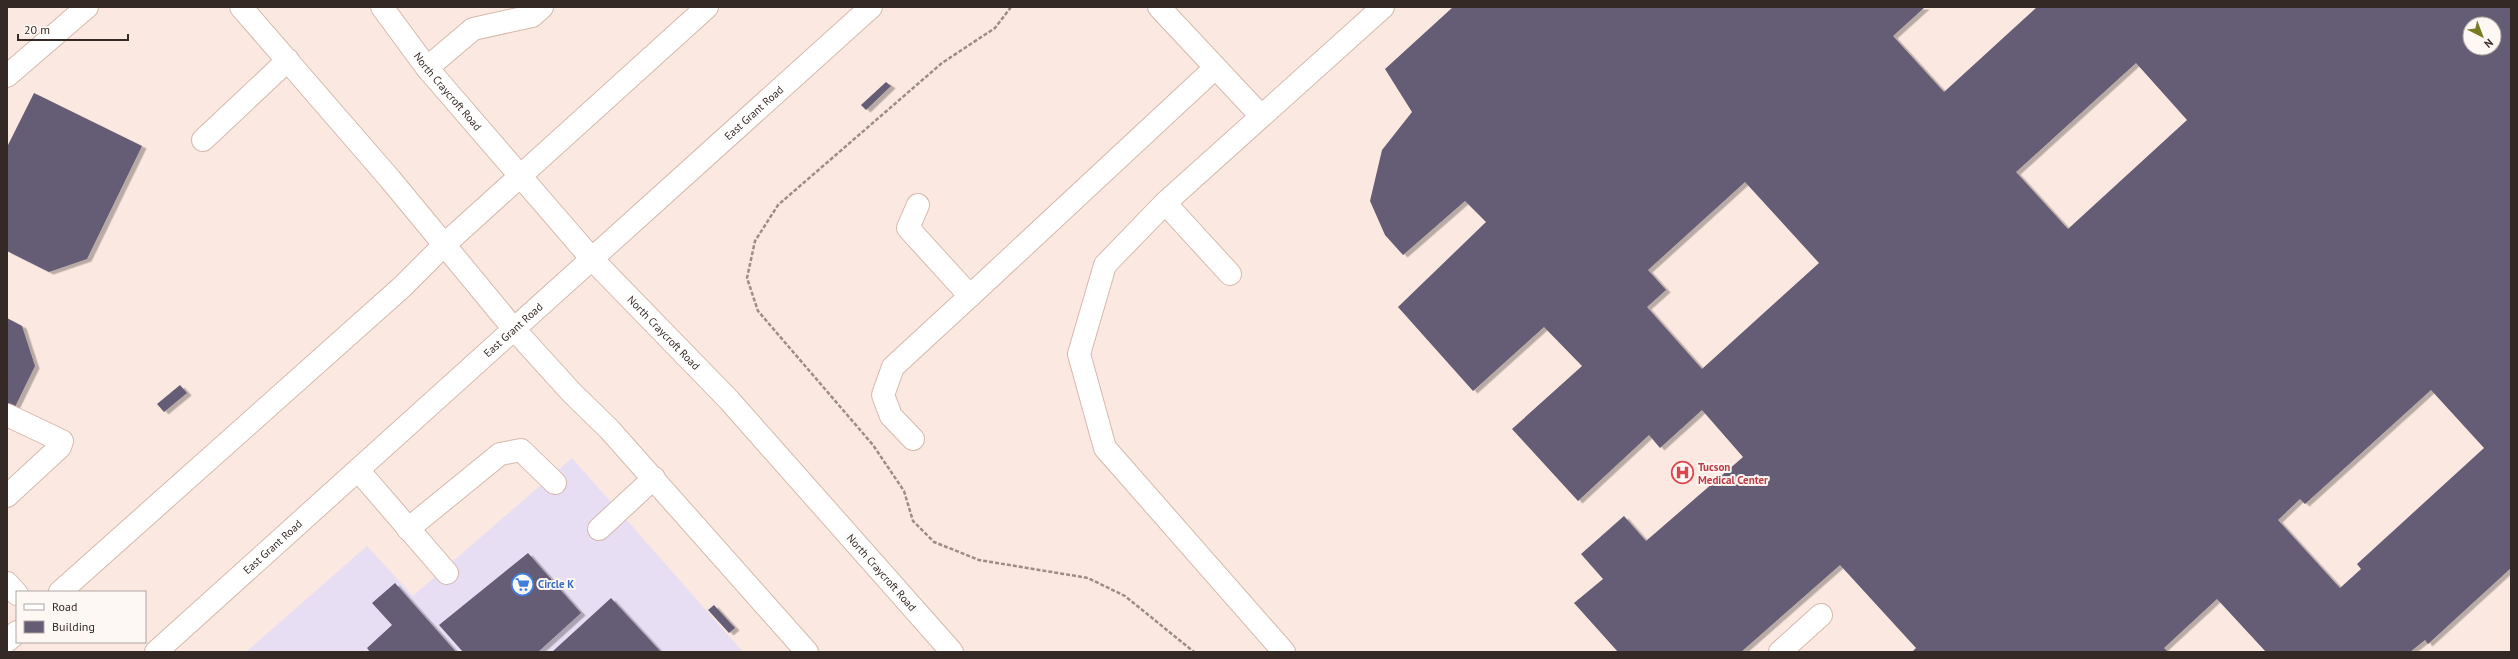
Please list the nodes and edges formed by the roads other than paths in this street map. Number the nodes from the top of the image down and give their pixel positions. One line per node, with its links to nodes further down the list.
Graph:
1 (87, 7): 13 (main road)
2 (241, 7): 10 (main road)
3 (382, 7): 11 (main road, North Craycroft Road)
4 (542, 7): 9 (main road)
5 (707, 7): 16 (main road)
6 (871, 7): 20 (main road, East Grant Road)
7 (1159, 7): 12 (main road)
8 (1383, 7): 14 (main road)
9 (498, 14): 11 (main road)
10 (288, 60): 15 (main road); 19 (main road)
11 (427, 68): 16 (main road, North Craycroft Road)
12 (1215, 68): 14 (main road); 22 (main road)
13 (7, 76)
14 (1261, 116): 17 (main road)
15 (203, 140)
16 (521, 177): 19 (main road); 20 (main road, North Craycroft Road)
17 (1165, 202): 21 (main road); 42 (main road)
18 (918, 205): 22 (main road)
19 (444, 245): 23 (main road); 34 (main road)
20 (592, 259): 23 (main road, East Grant Road); 41 (main road, North Craycroft Road)
21 (1230, 274)
22 (970, 296): 25 (main road)
23 (513, 328): 26 (main road, East Grant Road); 27 (main road)
24 (7, 415): 29 (main road)
25 (913, 439)
26 (358, 470): 30 (main road); 39 (main road, East Grant Road)
27 (654, 478): 31 (main road); 40 (main road)
28 (555, 483): 30 (main road)
29 (7, 496)
30 (408, 529): 32 (main road)
31 (599, 529)
32 (447, 573)
33 (7, 583): 35 (main road)
34 (61, 591)
35 (16, 593)
36 (1821, 615): 43 (main road)
37 (16, 633): 38 (main road)
38 (7, 641)
39 (156, 652)
40 (807, 652)
41 (952, 652)
42 (1284, 652)
43 (1780, 652)

